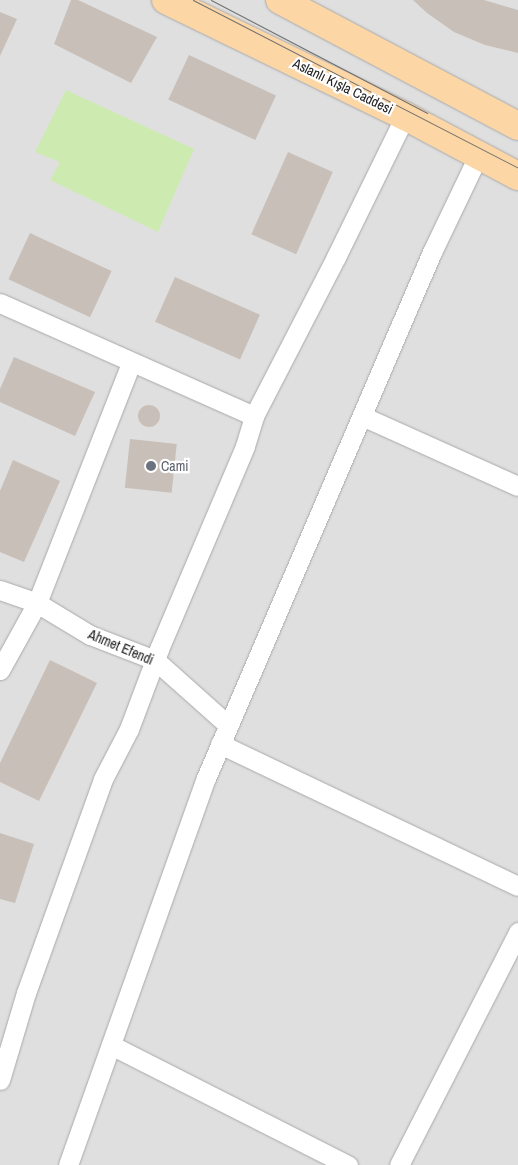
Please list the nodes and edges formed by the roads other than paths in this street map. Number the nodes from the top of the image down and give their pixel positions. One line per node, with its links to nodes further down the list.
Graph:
1 (166, 0): 3 (main road, Aslanlı Kışla Caddesi)
2 (280, 0): 4 (main road)
3 (405, 116): 5 (main road, Aslanlı Kışla Caddesi); 9 (street)
4 (518, 126)
5 (479, 154): 6 (main road, Aslanlı Kışla Caddesi); 10 (street)
6 (518, 176)
7 (0, 303): 8 (street)
8 (131, 363): 9 (street); 13 (street)
9 (254, 416): 14 (street)
10 (362, 416): 11 (street); 16 (street)
11 (518, 486)
12 (0, 590): 13 (street, Ahmet Efendi)
13 (38, 603): 14 (street, Ahmet Efendi); 15 (street)
14 (155, 660): 16 (street, Ahmet Efendi); 21 (street)
15 (0, 670)
16 (228, 724): 17 (street)
17 (220, 744): 18 (street); 20 (street)
18 (518, 886)
19 (518, 932): 24 (street)
20 (111, 1045): 22 (street); 23 (street)
21 (0, 1080)
22 (68, 1165)
23 (348, 1165)
24 (399, 1165)

